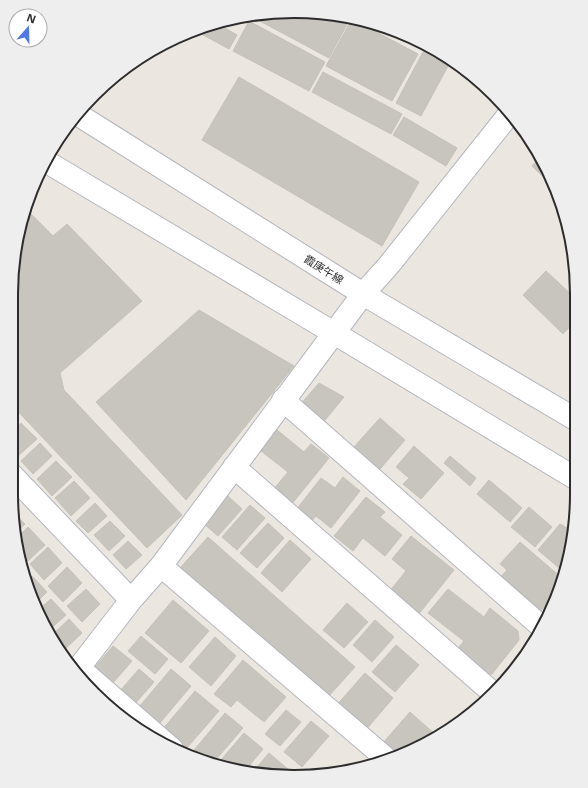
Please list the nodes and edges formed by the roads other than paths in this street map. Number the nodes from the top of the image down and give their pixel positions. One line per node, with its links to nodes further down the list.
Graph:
1 (82, 117): 4 (street, 霞庚午線)
2 (506, 118): 4 (street)
3 (50, 164): 5 (street)
4 (363, 294): 5 (street); 7 (street, 霞庚午線)
5 (334, 333): 6 (street); 9 (street)
6 (283, 400): 8 (street); 13 (street)
7 (570, 416)
8 (234, 467): 11 (street); 16 (street)
9 (570, 475)
10 (18, 481): 12 (street)
11 (161, 566): 12 (street); 18 (street)
12 (131, 600): 14 (street)
13 (538, 623)
14 (79, 667)
15 (86, 675): 17 (street)
16 (489, 689)
17 (143, 724)
18 (382, 755)

